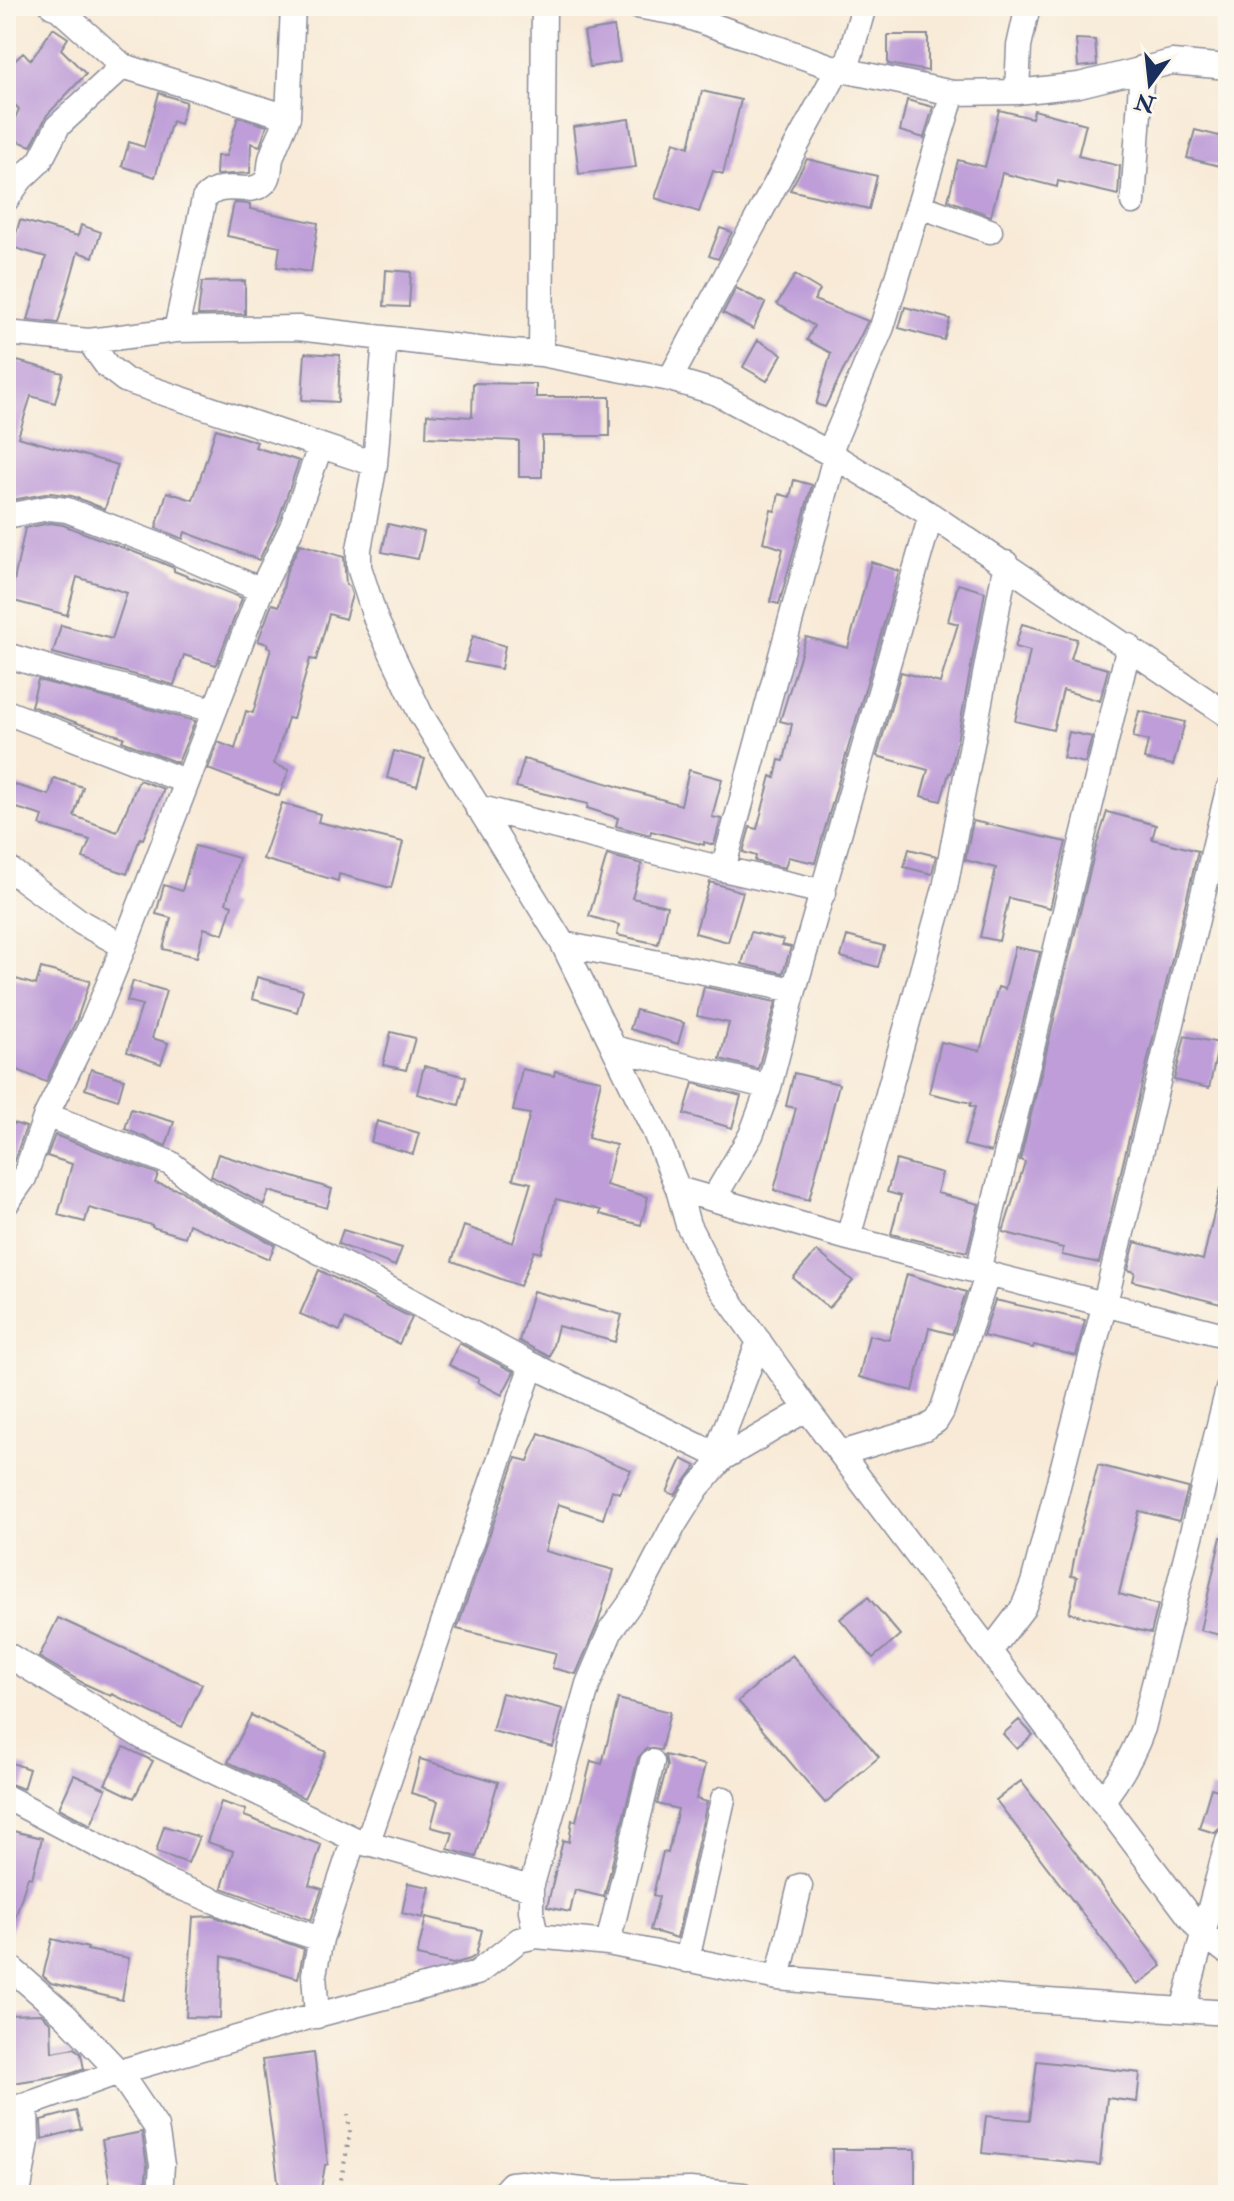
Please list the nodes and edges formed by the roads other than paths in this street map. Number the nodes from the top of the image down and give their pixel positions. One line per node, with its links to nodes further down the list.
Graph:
1 (52, 6): 7 (street)
2 (293, 6): 13 (street)
3 (544, 6): 22 (street)
4 (636, 6): 10 (street)
5 (864, 6): 10 (street)
6 (1028, 6): 11 (street)
7 (123, 66): 13 (street); 14 (street)
8 (1228, 67): 9 (street)
9 (1142, 68): 11 (street); 15 (street)
10 (842, 69): 12 (street); 23 (street)
11 (1017, 92): 12 (street)
12 (953, 93): 16 (street)
13 (288, 117): 18 (street)
14 (6, 200)
15 (1133, 202)
16 (920, 206): 17 (street); 25 (street)
17 (990, 231)
18 (176, 330): 20 (street); 21 (street)
19 (6, 333): 21 (street)
20 (385, 338): 22 (street); 26 (street)
21 (89, 341): 24 (street)
22 (541, 354): 23 (street)
23 (670, 379): 25 (street)
24 (320, 447): 26 (street); 30 (street)
25 (832, 455): 27 (street); 40 (street)
26 (375, 464): 38 (street)
27 (931, 515): 29 (street); 41 (street)
28 (6, 516): 30 (street)
29 (1006, 563): 31 (street); 51 (street)
30 (261, 590): 33 (street)
31 (1129, 646): 35 (street); 52 (street)
32 (6, 655): 33 (street)
33 (214, 710): 36 (street)
34 (6, 712): 36 (street)
35 (1228, 715)
36 (187, 782): 43 (street)
37 (1228, 790): 53 (street)
38 (477, 807): 40 (street); 42 (street)
39 (6, 867): 43 (street)
40 (723, 869): 41 (street)
41 (824, 892): 44 (street)
42 (563, 944): 44 (street); 45 (street)
43 (124, 946): 47 (street)
44 (794, 990): 46 (street)
45 (614, 1048): 46 (street); 48 (street)
46 (769, 1087): 49 (street)
47 (46, 1115): 50 (street); 56 (street)
48 (678, 1189): 49 (street); 55 (street)
49 (714, 1198): 51 (street)
50 (6, 1204)
51 (848, 1238): 52 (street)
52 (983, 1272): 53 (street); 59 (street)
53 (1105, 1303): 54 (street); 61 (street)
54 (1228, 1336)
55 (759, 1341): 58 (street); 60 (street)
56 (532, 1365): 60 (street); 68 (street)
57 (1228, 1389): 66 (street)
58 (807, 1409): 59 (street); 60 (street)
59 (842, 1453): 61 (street)
60 (719, 1457): 70 (street)
61 (991, 1650): 66 (street)
62 (6, 1654): 68 (street)
63 (652, 1762): 74 (street)
64 (6, 1797): 73 (street)
65 (723, 1799): 76 (street)
66 (1102, 1801): 71 (street)
67 (1228, 1840): 71 (street)
68 (360, 1841): 70 (street); 73 (street)
69 (800, 1886): 78 (street)
70 (531, 1888): 72 (street)
71 (1202, 1933): 75 (street); 79 (street)
72 (536, 1936): 74 (street); 81 (street)
73 (321, 1939): 81 (street)
74 (608, 1943): 76 (street)
75 (1228, 1953)
76 (687, 1960): 78 (street)
77 (6, 1964): 82 (street)
78 (778, 1978): 79 (street)
79 (1183, 2010): 80 (street)
80 (1228, 2013)
81 (317, 2016): 82 (street)
82 (119, 2072): 83 (street); 87 (street)
83 (16, 2108): 86 (street)
84 (689, 2192): 85 (street); 89 (street)
85 (600, 2194): 88 (street)
86 (18, 2195)
87 (160, 2195)
88 (501, 2195)
89 (743, 2195)

